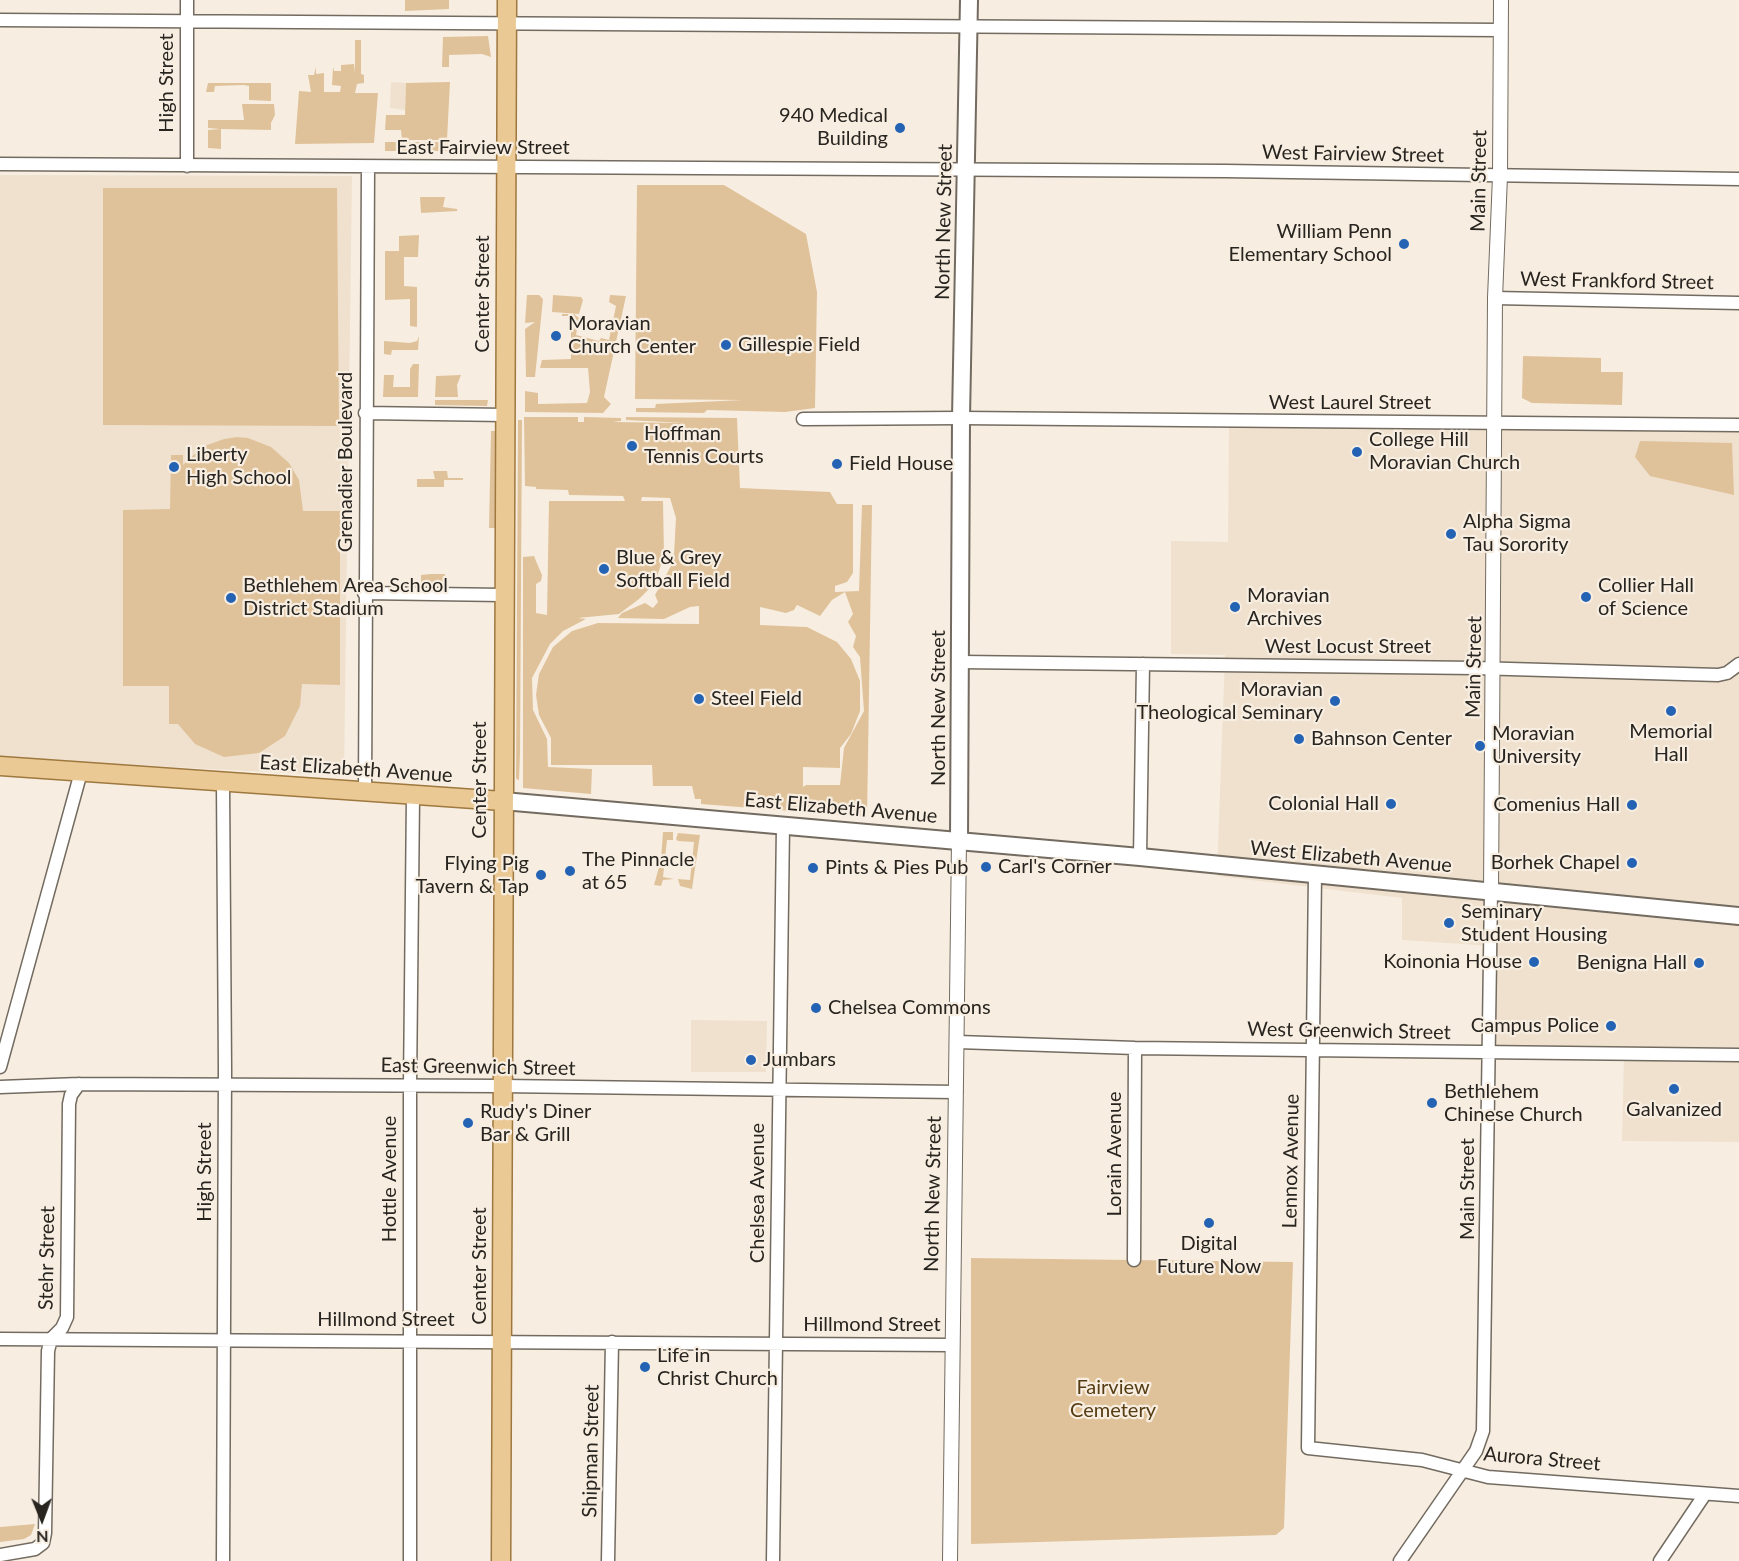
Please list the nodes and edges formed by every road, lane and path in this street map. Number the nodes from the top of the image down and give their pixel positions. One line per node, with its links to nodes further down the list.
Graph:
1 (187, 0): 6 (street, High Street)
2 (507, 0): 7 (main road, Center Street)
3 (969, 0): 8 (main road, North New Street)
4 (1501, 0): 9 (street, Main Street)
5 (0, 20): 6 (street)
6 (187, 22): 7 (street); 11 (street, High Street)
7 (507, 22): 8 (street); 13 (main road, Center Street)
8 (969, 25): 9 (street); 14 (main road, North New Street)
9 (1500, 30): 15 (street, Main Street)
10 (0, 164): 11 (street, East Fairview Street)
11 (187, 166): 12 (street, East Fairview Street)
12 (368, 167): 13 (street, East Fairview Street); 19 (street, Grenadier Boulevard)
13 (506, 167): 14 (street, East Fairview Street); 20 (main road, Center Street)
14 (966, 170): 15 (street, West Fairview Street); 21 (main road, North New Street)
15 (1500, 176): 16 (street, West Fairview Street); 17 (street, Main Street)
16 (1739, 179)
17 (1495, 298): 18 (street, West Frankford Street); 23 (street, Main Street)
18 (1739, 303)
19 (365, 413): 20 (street); 25 (street, Grenadier Boulevard)
20 (505, 415): 26 (main road, Center Street)
21 (961, 418): 22 (street, West Laurel Street); 23 (street, West Laurel Street); 27 (main road, North New Street)
22 (803, 419)
23 (1495, 423): 24 (street, West Laurel Street); 30 (street, Main Street)
24 (1739, 425)
25 (364, 593): 26 (street); 34 (street, Grenadier Boulevard)
26 (503, 596): 36 (main road, Center Street)
27 (961, 662): 28 (street, West Locust Street); 38 (main road, North New Street)
28 (1143, 664): 30 (street, West Locust Street); 39 (street)
29 (1736, 667): 30 (street, West Locust Street)
30 (1494, 668): 41 (street, Main Street)
31 (0, 766): 32 (main road, East Elizabeth Avenue)
32 (81, 772): 33 (main road, East Elizabeth Avenue); 48 (street)
33 (223, 783): 34 (main road, East Elizabeth Avenue); 50 (street, High Street)
34 (365, 792): 35 (main road, East Elizabeth Avenue)
35 (413, 796): 36 (main road, East Elizabeth Avenue); 51 (street, Hottle Avenue)
36 (503, 801): 37 (main road, East Elizabeth Avenue); 52 (main road, Center Street)
37 (783, 826): 38 (main road, East Elizabeth Avenue); 54 (street, Chelsea Avenue)
38 (960, 840): 39 (main road, West Elizabeth Avenue); 43 (street, North New Street)
39 (1140, 857): 40 (main road, West Elizabeth Avenue)
40 (1315, 874): 41 (main road, West Elizabeth Avenue); 45 (street, Lennox Avenue)
41 (1491, 891): 42 (main road, West Elizabeth Avenue); 46 (street, Main Street)
42 (1739, 916)
43 (958, 1042): 44 (street, West Greenwich Street); 55 (street, North New Street)
44 (1136, 1048): 45 (street, West Greenwich Street); 56 (street, Lorain Avenue)
45 (1312, 1050): 46 (street, West Greenwich Street); 65 (street, Lennox Avenue)
46 (1488, 1052): 47 (street, West Greenwich Street); 66 (street, Main Street)
47 (1739, 1055)
48 (0, 1067)
49 (79, 1084): 50 (street, East Greenwich Street); 53 (street, East Greenwich Street); 58 (street, Stehr Street)
50 (225, 1086): 51 (street, East Greenwich Street); 59 (street, High Street)
51 (410, 1086): 52 (street, East Greenwich Street); 60 (street, Hottle Avenue)
52 (502, 1086): 54 (street, East Greenwich Street); 61 (main road, Center Street)
53 (0, 1087)
54 (778, 1091): 55 (street, East Greenwich Street); 63 (street, Chelsea Avenue)
55 (956, 1092): 64 (street, North New Street)
56 (1134, 1260)
57 (0, 1339): 58 (street, Hillmond Street)
58 (51, 1339): 59 (street, Hillmond Street); 70 (street, Stehr Street)
59 (223, 1339): 60 (street, Hillmond Street); 71 (street, High Street)
60 (409, 1339): 61 (street, Hillmond Street); 72 (street, Hottle Avenue)
61 (502, 1340): 62 (street, Hillmond Street); 73 (main road, Center Street)
62 (612, 1342): 63 (street, Hillmond Street); 74 (street, Shipman Street)
63 (777, 1345): 64 (street, Hillmond Street); 75 (street, Chelsea Avenue)
64 (951, 1345): 76 (street, North New Street)
65 (1308, 1448): 66 (street, Aurora Street)
66 (1462, 1469): 67 (street, Aurora Street); 77 (street, Main Street)
67 (1705, 1494): 68 (street, Aurora Street); 78 (street)
68 (1739, 1496)
69 (0, 1555): 70 (street, Stehr Street)
70 (15, 1557)
71 (223, 1561)
72 (410, 1561)
73 (501, 1561)
74 (608, 1561)
75 (772, 1561)
76 (950, 1561)
77 (1400, 1561)
78 (1660, 1561)

